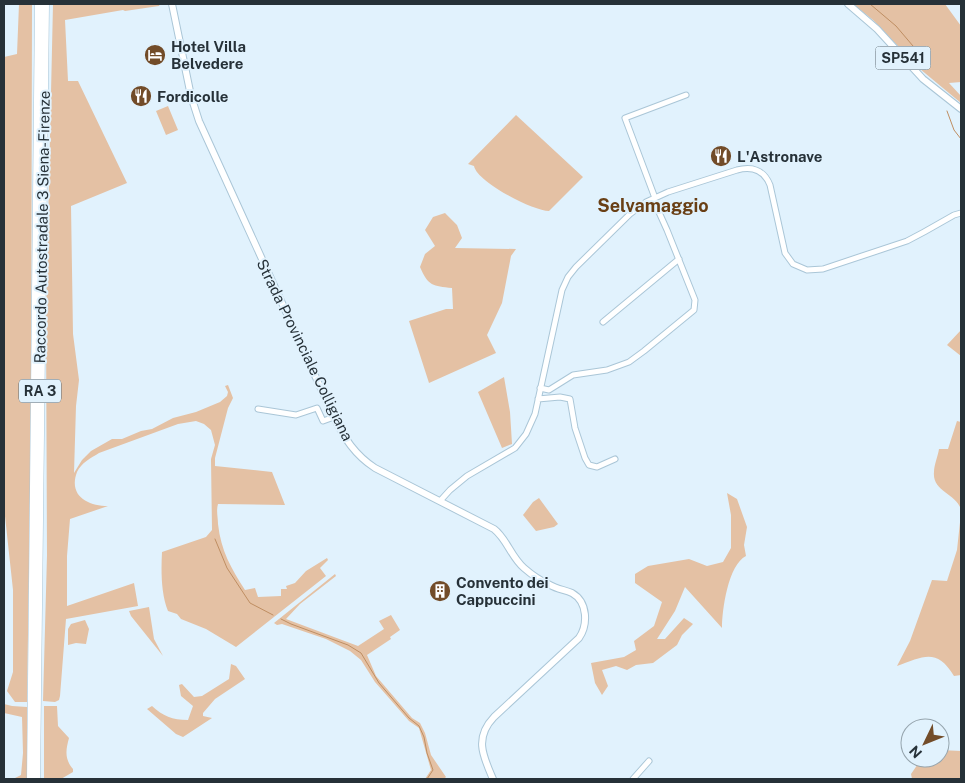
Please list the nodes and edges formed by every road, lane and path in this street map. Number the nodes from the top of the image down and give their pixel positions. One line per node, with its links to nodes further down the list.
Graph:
1 (38, 4): 5 (highway, Raccordo Autostradale 3 Siena-Firenze / RA 3)
2 (47, 4): 5 (highway, Raccordo Autostradale 3 Siena-Firenze / RA 3)
3 (172, 4): 15 (main road, Strada Provinciale Colligiana)
4 (848, 4): 7 (main road, SP541)
5 (41, 63): 19 (highway, Raccordo Autostradale 3 Siena-Firenze / RA 3); 20 (highway, Raccordo Autostradale 3 Siena-Firenze / RA 3)
6 (686, 95): 8 (street)
7 (961, 110)
8 (654, 198): 9 (street); 10 (street); 12 (street)
9 (961, 212)
10 (679, 259): 11 (street); 12 (street)
11 (603, 322)
12 (540, 388): 13 (street)
13 (538, 398): 16 (street); 17 (street)
14 (258, 409): 15 (street)
15 (334, 417): 17 (main road, Strada Provinciale Colligiana)
16 (616, 460)
17 (440, 501): 21 (main road, Strada Provinciale Colligiana)
18 (649, 761): 22 (street)
19 (31, 779)
20 (36, 779)
21 (493, 779)
22 (632, 779)

